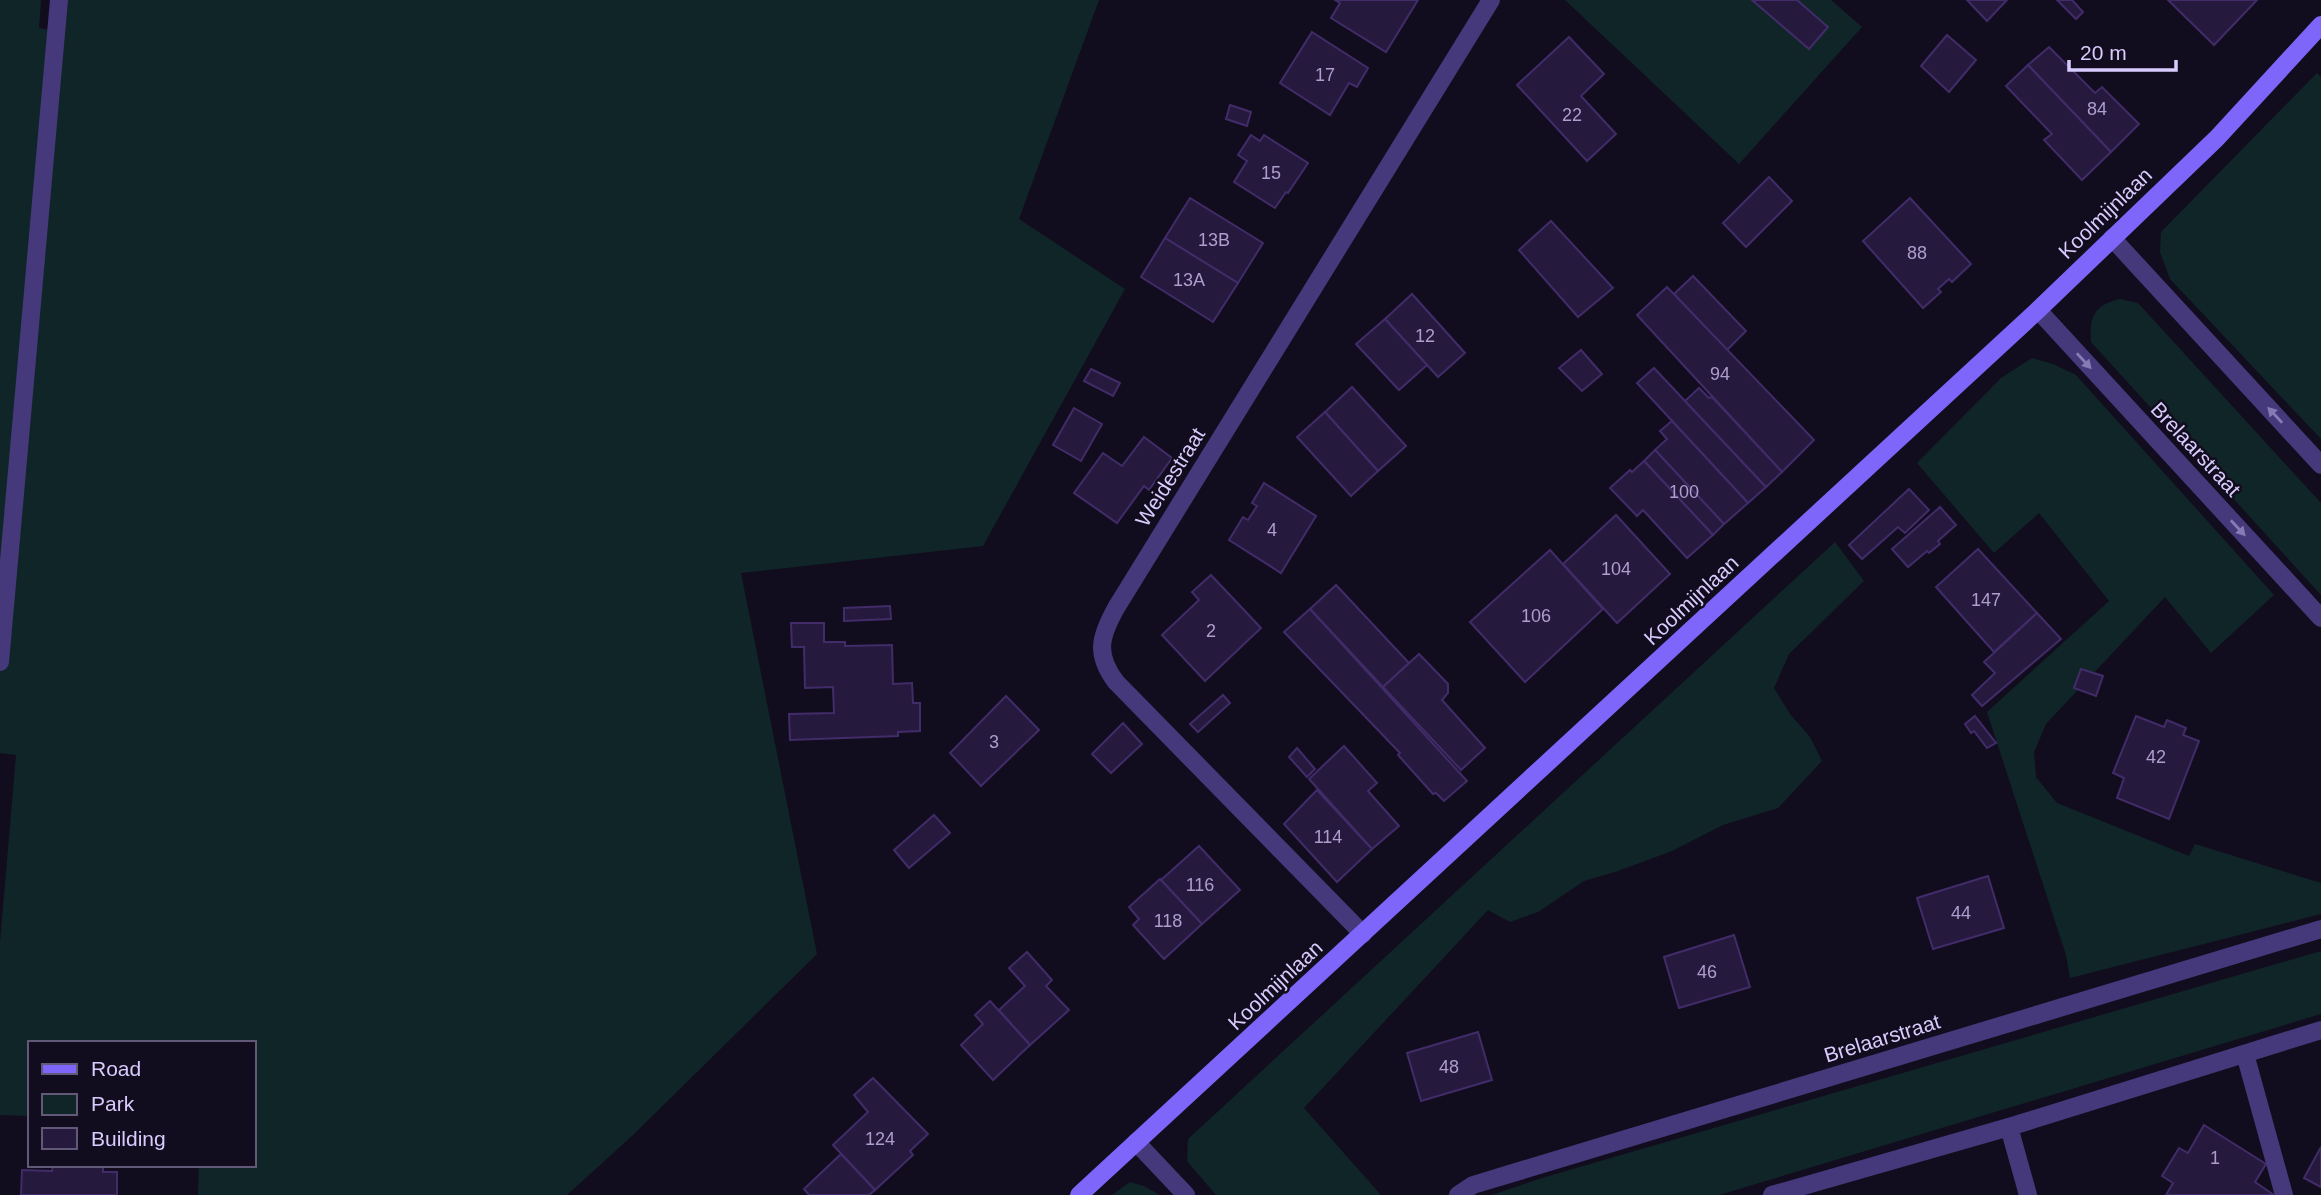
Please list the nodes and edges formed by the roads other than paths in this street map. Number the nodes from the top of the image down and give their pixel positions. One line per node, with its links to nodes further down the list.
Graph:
1 (59, 0): 8 (street)
2 (1491, 0): 10 (street, Weidestraat)
3 (2321, 25): 4 (street, Koolmijnlaan)
4 (2112, 238): 5 (street, Koolmijnlaan); 6 (street, one-way to 4)
5 (2038, 310): 7 (street, Brelaarstraat, one-way to 7); 10 (street, Koolmijnlaan)
6 (2321, 466)
7 (2321, 618)
8 (0, 662)
9 (2321, 929): 17 (street, Brelaarstraat)
10 (1363, 934): 14 (street, Koolmijnlaan)
11 (2321, 1030): 12 (street)
12 (2245, 1054): 13 (street); 20 (street)
13 (2009, 1127): 18 (street); 19 (street)
14 (1136, 1142): 15 (street, Koolmijnlaan); 16 (street)
15 (1079, 1195)
16 (1186, 1195)
17 (1458, 1195)
18 (1772, 1195)
19 (2028, 1195)
20 (2284, 1195)

